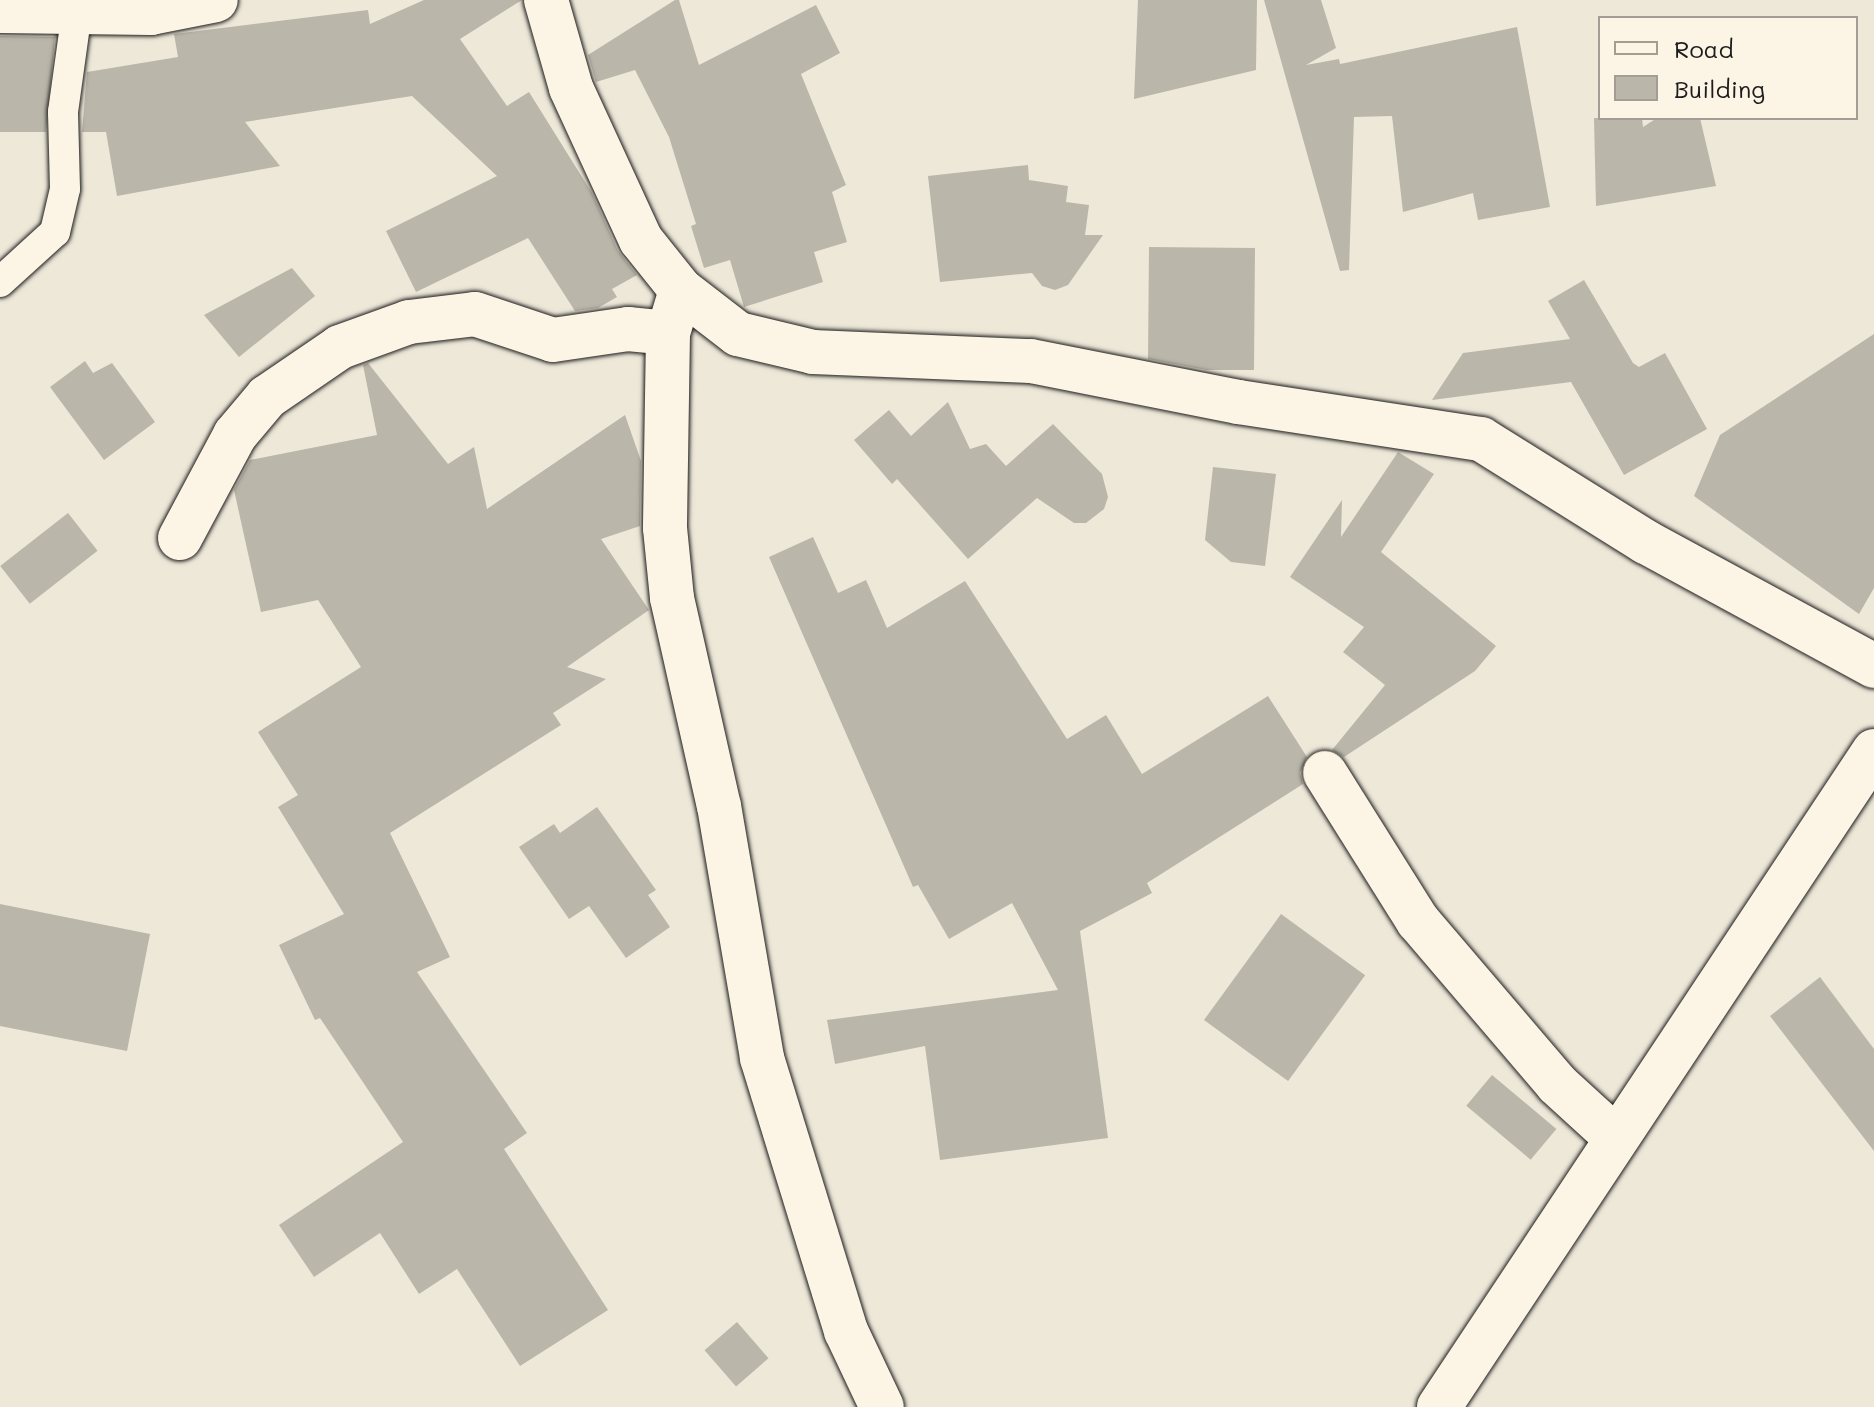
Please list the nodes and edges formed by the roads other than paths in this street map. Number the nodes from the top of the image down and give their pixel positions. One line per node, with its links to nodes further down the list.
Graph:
1 (216, 0): 3 (street)
2 (546, 0): 6 (street)
3 (76, 6): 4 (street); 5 (lane)
4 (0, 11)
5 (0, 282)
6 (681, 290): 7 (street); 9 (street)
7 (668, 333): 8 (street); 14 (street)
8 (180, 538)
9 (1874, 666)
10 (1874, 751): 12 (street)
11 (1325, 773): 12 (street)
12 (1615, 1137): 13 (street)
13 (1449, 1399)
14 (882, 1407)

